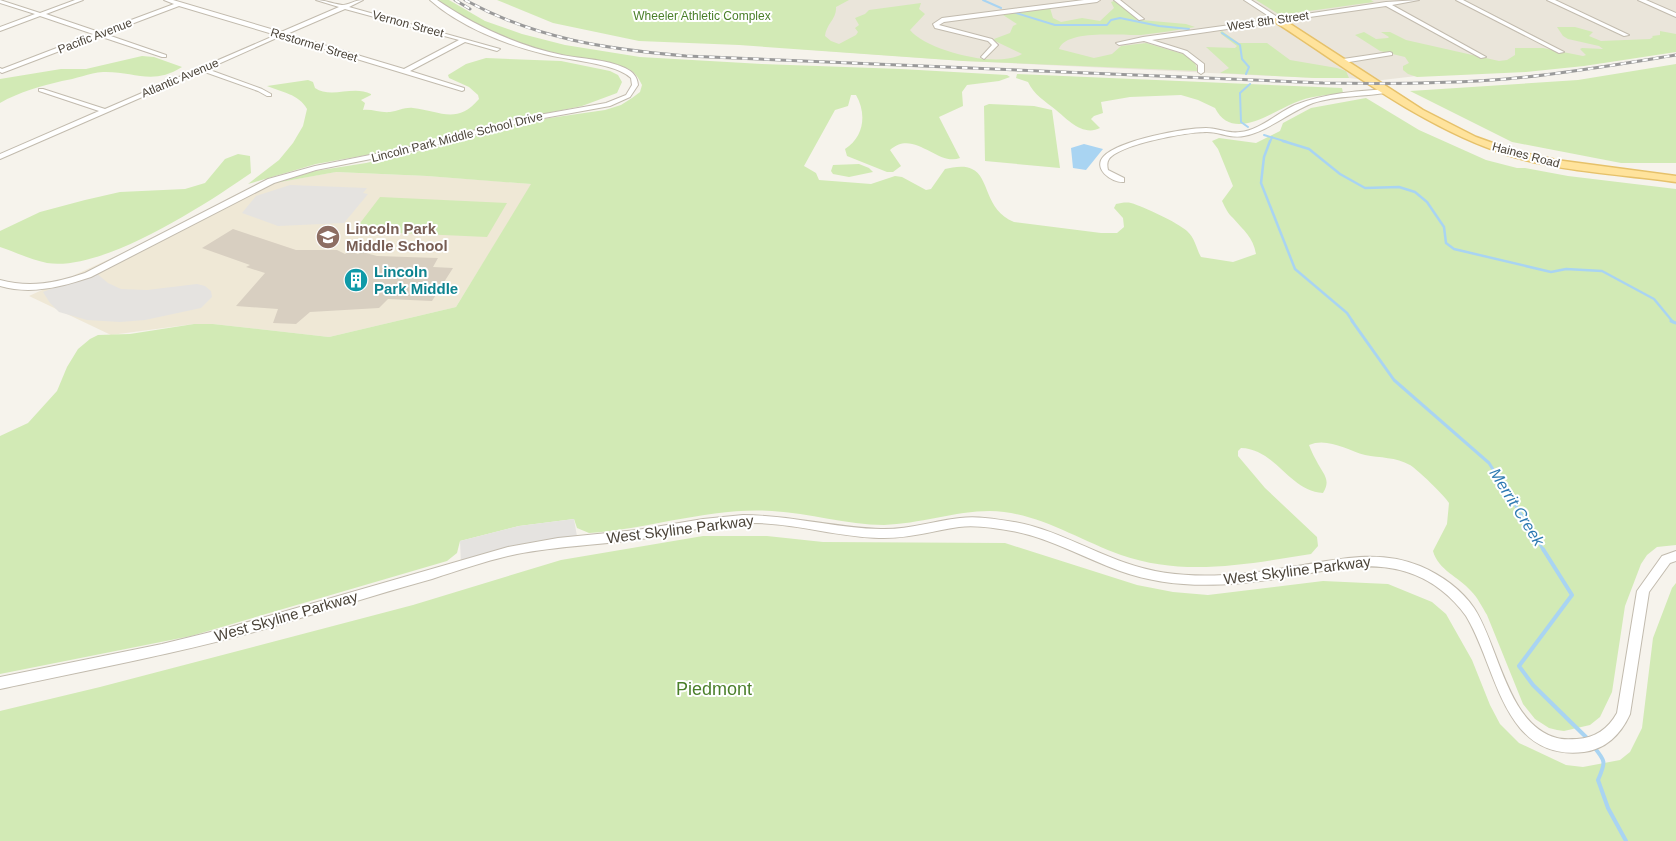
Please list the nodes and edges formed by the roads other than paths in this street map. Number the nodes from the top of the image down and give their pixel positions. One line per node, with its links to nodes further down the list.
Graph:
1 (80, 0): 19 (street)
2 (167, 0): 16 (street, Restormel Street)
3 (188, 0): 16 (street, Pacific Avenue)
4 (319, 0): 18 (street, Vernon Street)
5 (360, 0): 18 (street, Atlantic Avenue)
6 (432, 0): 49 (street, Lincoln Park Middle School Drive)
7 (1097, 0): 34 (street)
8 (1117, 0): 21 (street)
9 (1248, 0): 22 (street)
10 (1378, 0): 17 (street)
11 (1416, 0): 17 (street, West 8th Street)
12 (1459, 0): 31 (street)
13 (1550, 0): 26 (street)
14 (1641, 0): 20 (street)
15 (0, 1): 19 (street)
16 (179, 4): 24 (street, Pacific Avenue); 25 (street, Restormel Street)
17 (1386, 4): 22 (street, West 8th Street); 35 (street)
18 (344, 7): 25 (street, Atlantic Avenue); 28 (street, Vernon Street)
19 (40, 14): 23 (street); 24 (street)
20 (1676, 15)
21 (1142, 19)
22 (1278, 20): 27 (street, West 8th Street); 36 (main road, Haines Road)
23 (0, 28)
24 (99, 34): 33 (street); 38 (street, Pacific Avenue)
25 (281, 34): 37 (street, Atlantic Avenue); 39 (street, Restormel Street)
26 (1626, 35)
27 (1142, 39): 29 (street, West 8th Street); 40 (street)
28 (464, 40): 30 (street, Vernon Street); 39 (street)
29 (1119, 43)
30 (496, 49)
31 (1562, 52)
32 (1390, 54): 36 (street)
33 (164, 56)
34 (984, 57)
35 (1482, 57)
36 (1343, 61): 43 (main road, Haines Road)
37 (202, 69): 44 (street); 45 (street, Atlantic Avenue)
38 (1, 71)
39 (404, 72): 41 (street, Restormel Street)
40 (1201, 72)
41 (462, 89)
42 (40, 90): 45 (street)
43 (1389, 91): 47 (main road, Haines Road); 48 (street)
44 (268, 94)
45 (105, 111): 46 (street, Atlantic Avenue)
46 (0, 157)
47 (1676, 179)
48 (1121, 180)
49 (0, 283)
50 (1676, 556): 51 (street, West Skyline Parkway)
51 (0, 683)

